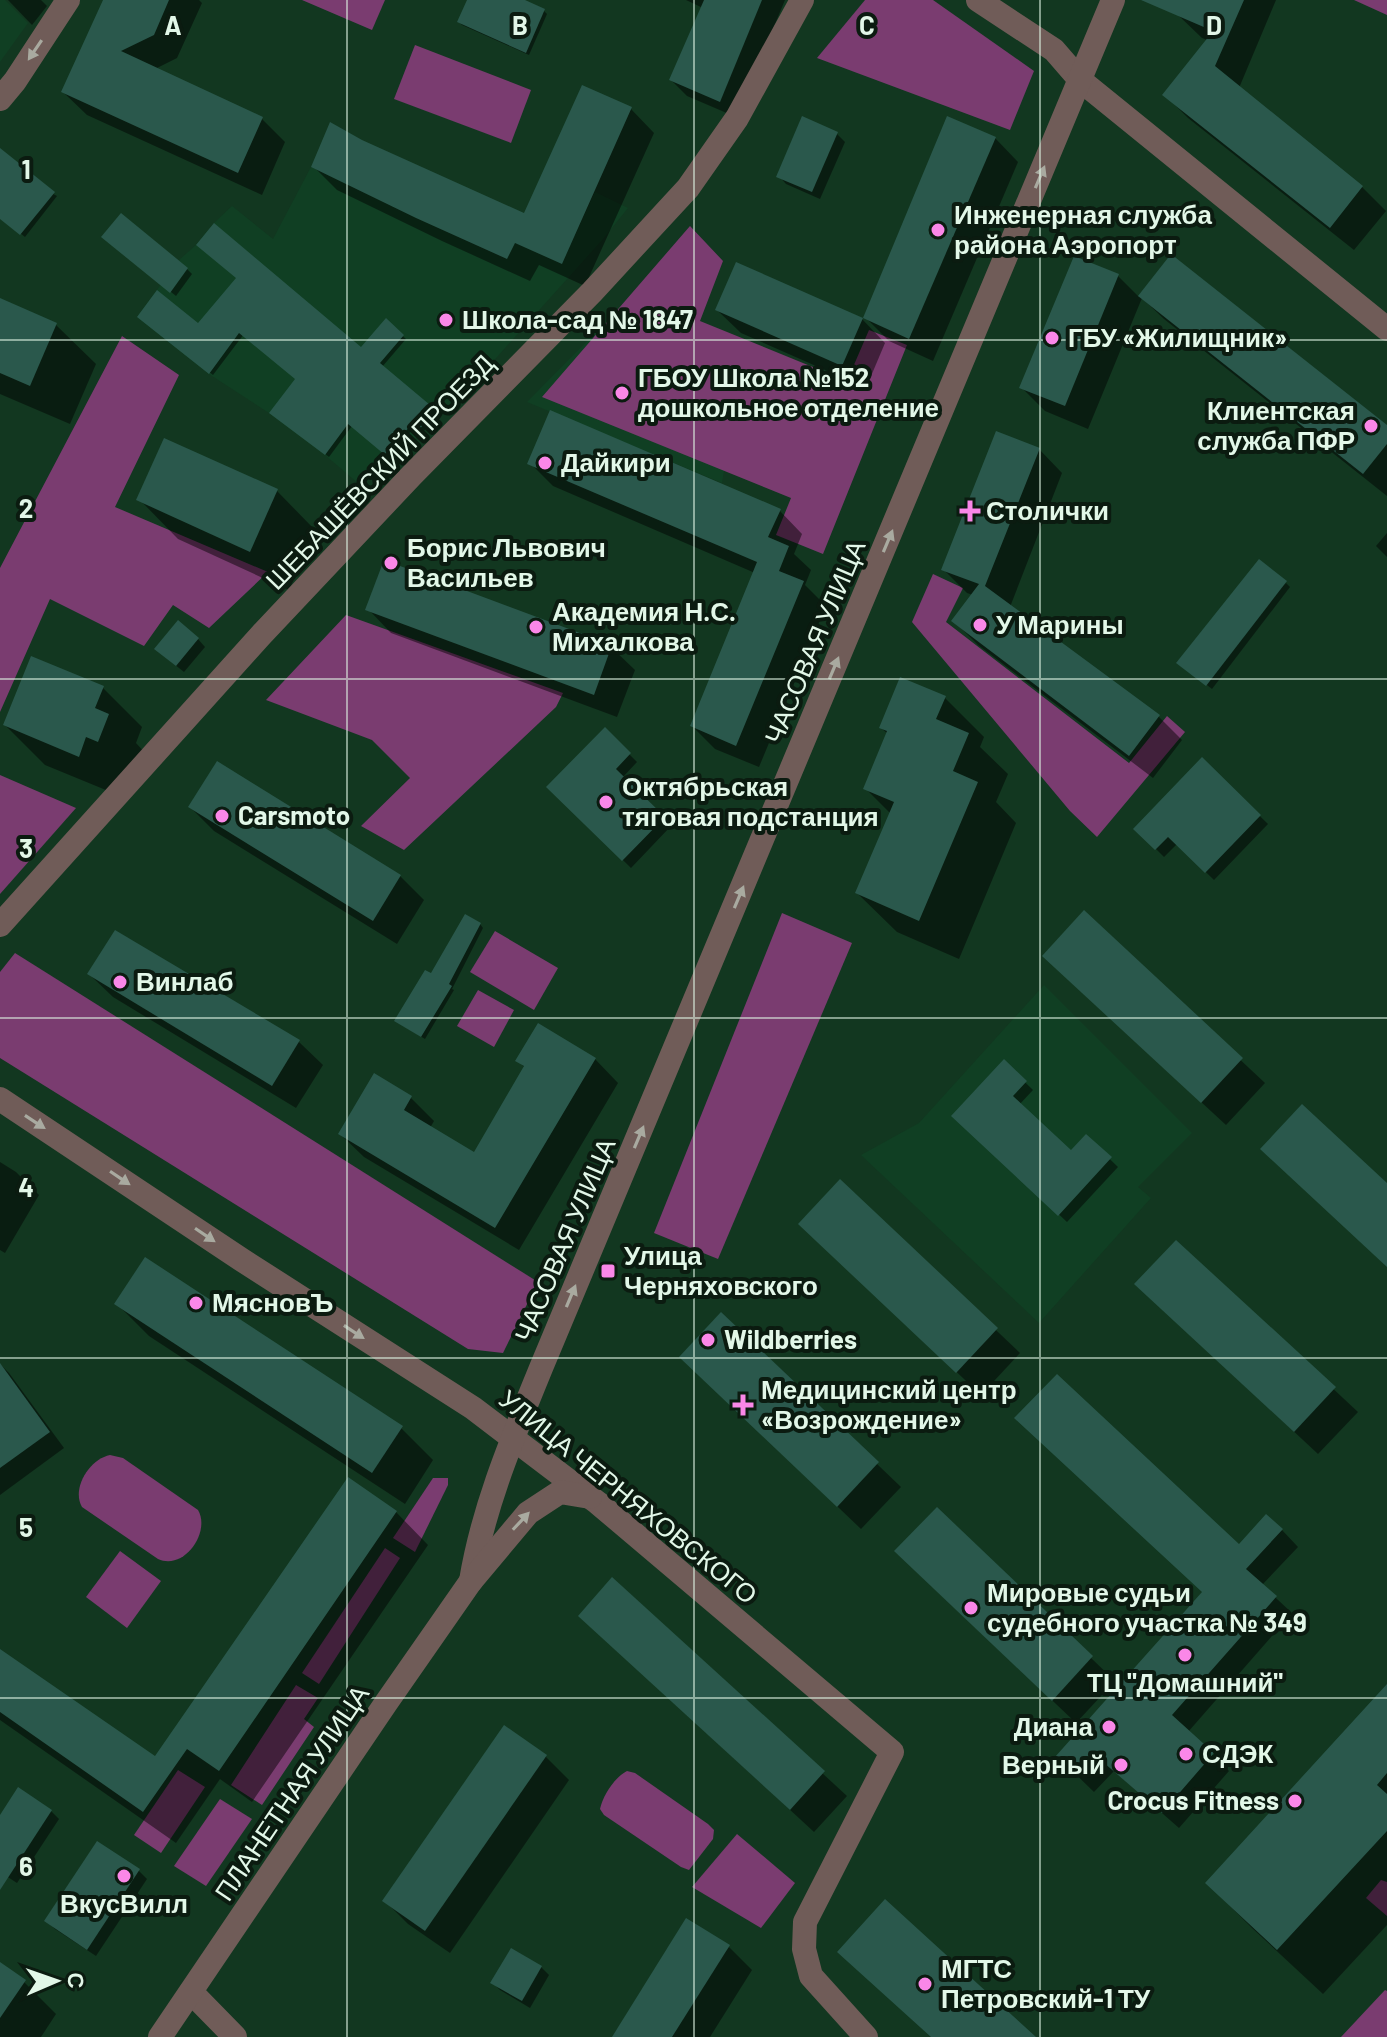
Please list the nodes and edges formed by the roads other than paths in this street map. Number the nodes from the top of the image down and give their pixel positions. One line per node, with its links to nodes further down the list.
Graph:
1 (68, 0): 6 (street, one-way to 6)
2 (802, 0): 8 (street, ШЕБАШЁВСКИЙ ПРОЕЗД)
3 (978, 0): 5 (street)
4 (1113, 0): 5 (street, ЧАСОВАЯ УЛИЦА)
5 (1080, 80): 7 (street); 10 (street, ЧАСОВАЯ УЛИЦА, one-way to 5)
6 (0, 99)
7 (1387, 329)
8 (0, 925)
9 (0, 1099): 10 (street, УЛИЦА ЧЕРНЯХОВСКОГО, one-way to 10)
10 (512, 1439): 11 (street, УЛИЦА ЧЕРНЯХОВСКОГО); 12 (street, ПЛАНЕТНАЯ УЛИЦА)
11 (590, 1497): 12 (street, ПЛАНЕТНАЯ УЛИЦА, one-way to 11); 16 (street, УЛИЦА ЧЕРНЯХОВСКОГО)
12 (471, 1581): 13 (street, ПЛАНЕТНАЯ УЛИЦА)
13 (191, 1992): 14 (street, ПЛАНЕТНАЯ УЛИЦА); 15 (street)
14 (160, 2037)
15 (235, 2037)
16 (866, 2037)

